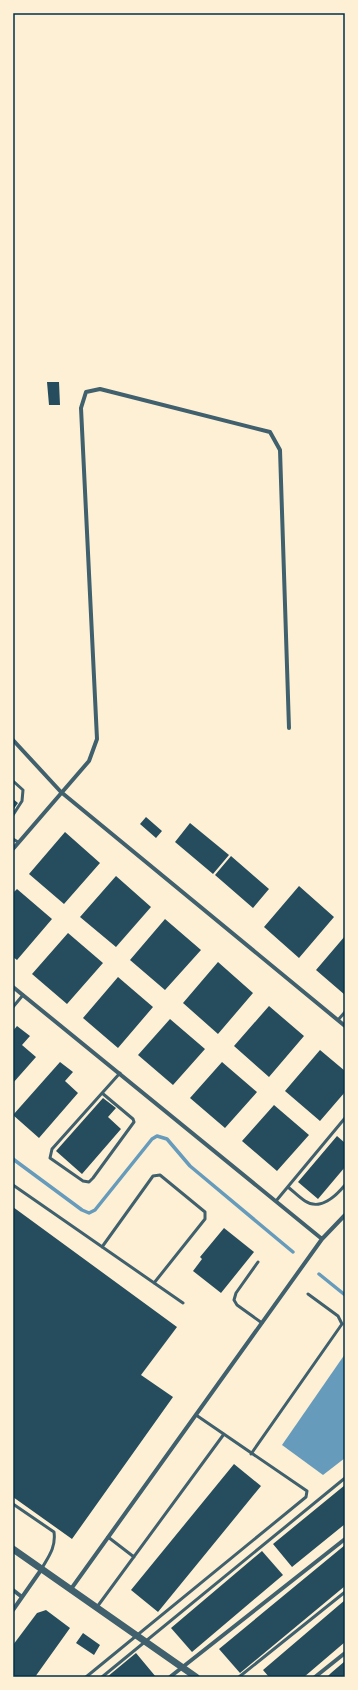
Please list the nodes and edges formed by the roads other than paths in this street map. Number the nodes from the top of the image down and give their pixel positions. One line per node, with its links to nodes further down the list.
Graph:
1 (289, 728): 4 (street)
2 (13, 740): 4 (street)
3 (13, 781): 5 (lane)
4 (61, 792): 7 (street); 13 (street)
5 (13, 815)
6 (13, 838): 7 (lane)
7 (18, 842): 8 (street)
8 (13, 849)
9 (13, 987): 10 (street)
10 (23, 995): 11 (lane); 15 (street)
11 (13, 1007)
12 (345, 1012): 13 (lane)
13 (338, 1020): 14 (street)
14 (345, 1026)
15 (120, 1073): 16 (lane); 21 (street)
16 (102, 1093): 16 (lane)
17 (345, 1118): 20 (lane)
18 (13, 1185): 24 (lane)
19 (345, 1185): 20 (lane)
20 (288, 1186): 21 (lane)
21 (276, 1201): 23 (street)
22 (345, 1215): 23 (street)
23 (322, 1239): 29 (street)
24 (102, 1247): 26 (lane); 26 (lane)
25 (258, 1262): 29 (lane)
26 (154, 1283): 28 (lane)
27 (308, 1294): 32 (lane)
28 (183, 1303)
29 (262, 1323): 30 (street)
30 (196, 1415): 31 (lane); 35 (street)
31 (224, 1434): 32 (lane); 38 (lane)
32 (251, 1454): 46 (lane)
33 (345, 1478): 47 (lane)
34 (13, 1504): 39 (lane)
35 (108, 1537): 38 (lane); 41 (street)
36 (345, 1539): 49 (street)
37 (13, 1549): 39 (street)
38 (134, 1557): 44 (lane)
39 (41, 1570): 41 (street); 43 (street)
40 (13, 1590): 43 (street)
41 (71, 1590): 44 (street)
42 (345, 1592): 54 (lane)
43 (22, 1597): 45 (street)
44 (96, 1609): 46 (street)
45 (13, 1610)
46 (136, 1636): 47 (street); 50 (lane)
47 (144, 1642): 49 (street); 51 (lane)
48 (345, 1653): 55 (street)
49 (182, 1667): 52 (street); 53 (street)
50 (86, 1677)
51 (102, 1677)
52 (170, 1677)
53 (196, 1677)
54 (238, 1677)
55 (315, 1677)

